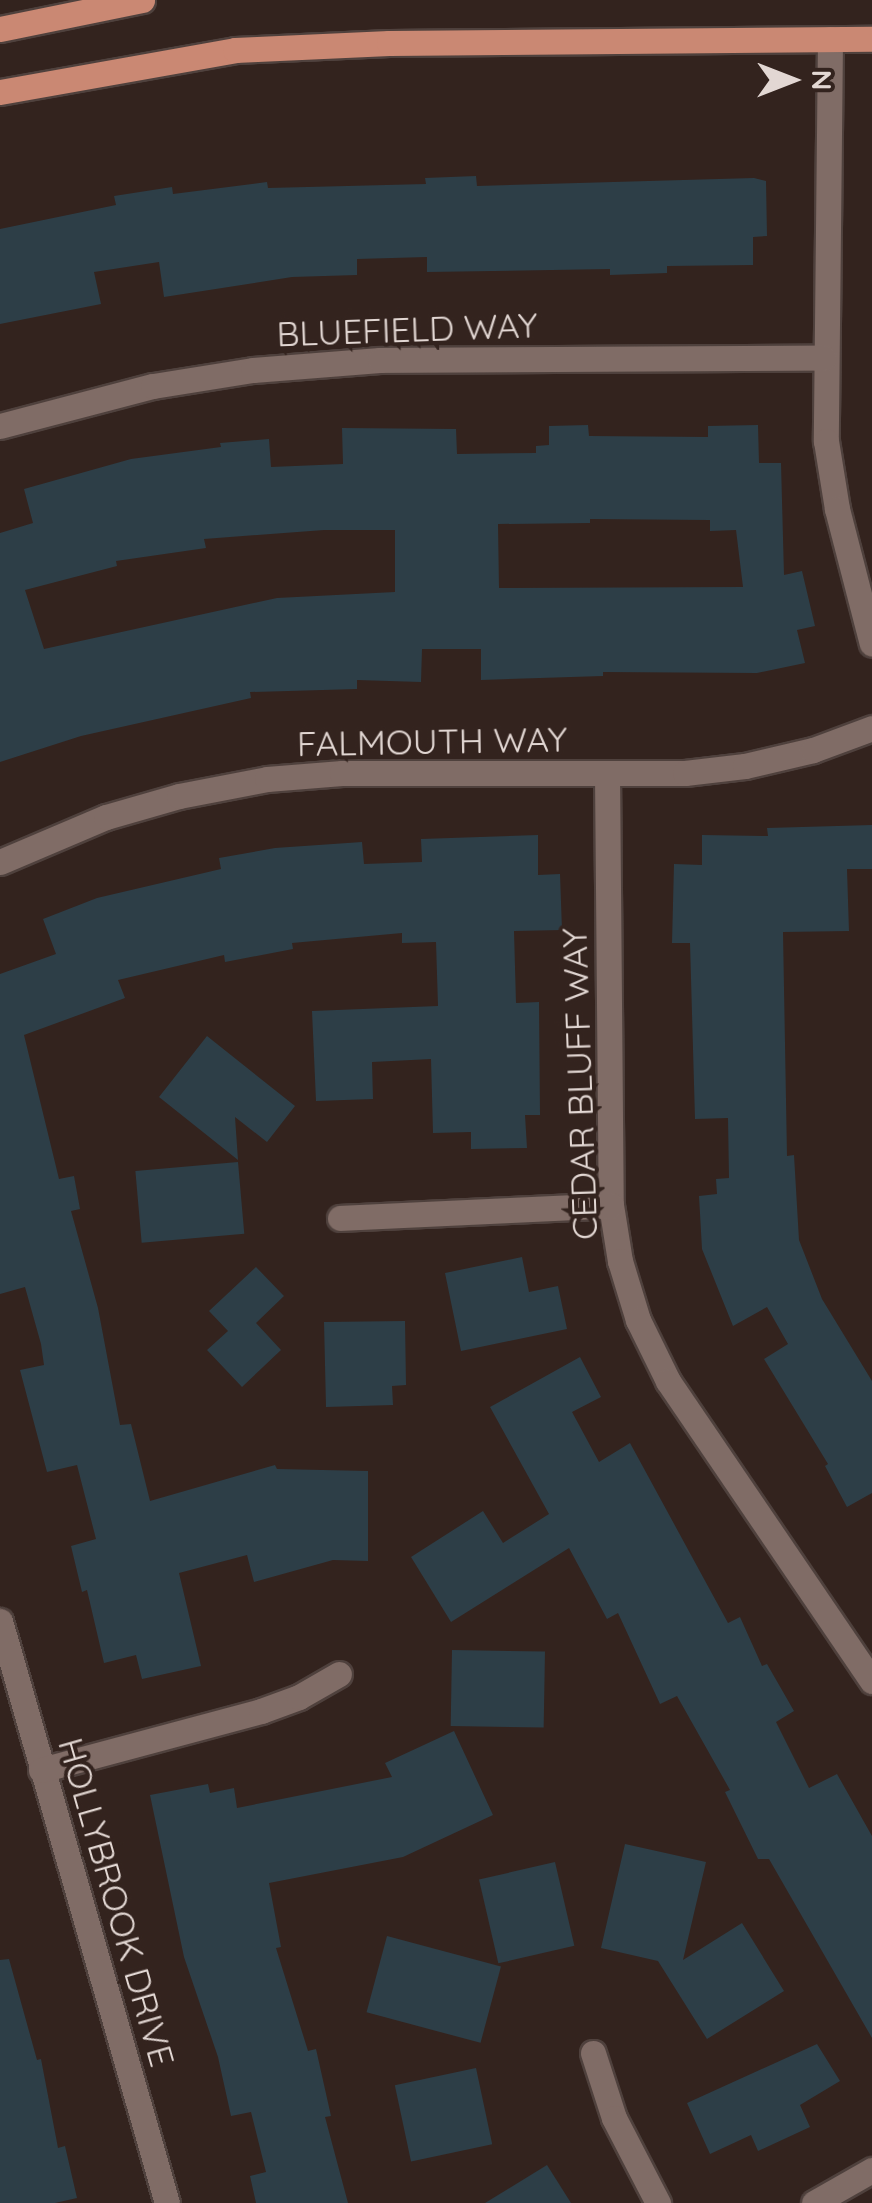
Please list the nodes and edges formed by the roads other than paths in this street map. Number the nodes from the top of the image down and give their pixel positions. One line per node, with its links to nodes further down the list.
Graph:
1 (142, 0): 2 (main road)
2 (0, 29)
3 (830, 39): 4 (main road); 5 (main road); 6 (street)
4 (872, 39)
5 (0, 92)
6 (824, 358): 7 (street, BLUEFIELD WAY); 8 (street)
7 (0, 426)
8 (872, 644)
9 (872, 728): 10 (street, FALMOUTH WAY)
10 (607, 773): 11 (street, FALMOUTH WAY); 12 (street, CEDAR BLUFF WAY)
11 (0, 862)
12 (611, 1205): 13 (street); 16 (street, CEDAR BLUFF WAY)
13 (340, 1218)
14 (0, 1621): 17 (street, HOLLYBROOK DRIVE)
15 (339, 1674): 17 (street)
16 (872, 1680)
17 (41, 1770): 20 (street, HOLLYBROOK DRIVE)
18 (593, 2053): 21 (street)
19 (872, 2170): 22 (street)
20 (167, 2203)
21 (658, 2203)
22 (814, 2203)

